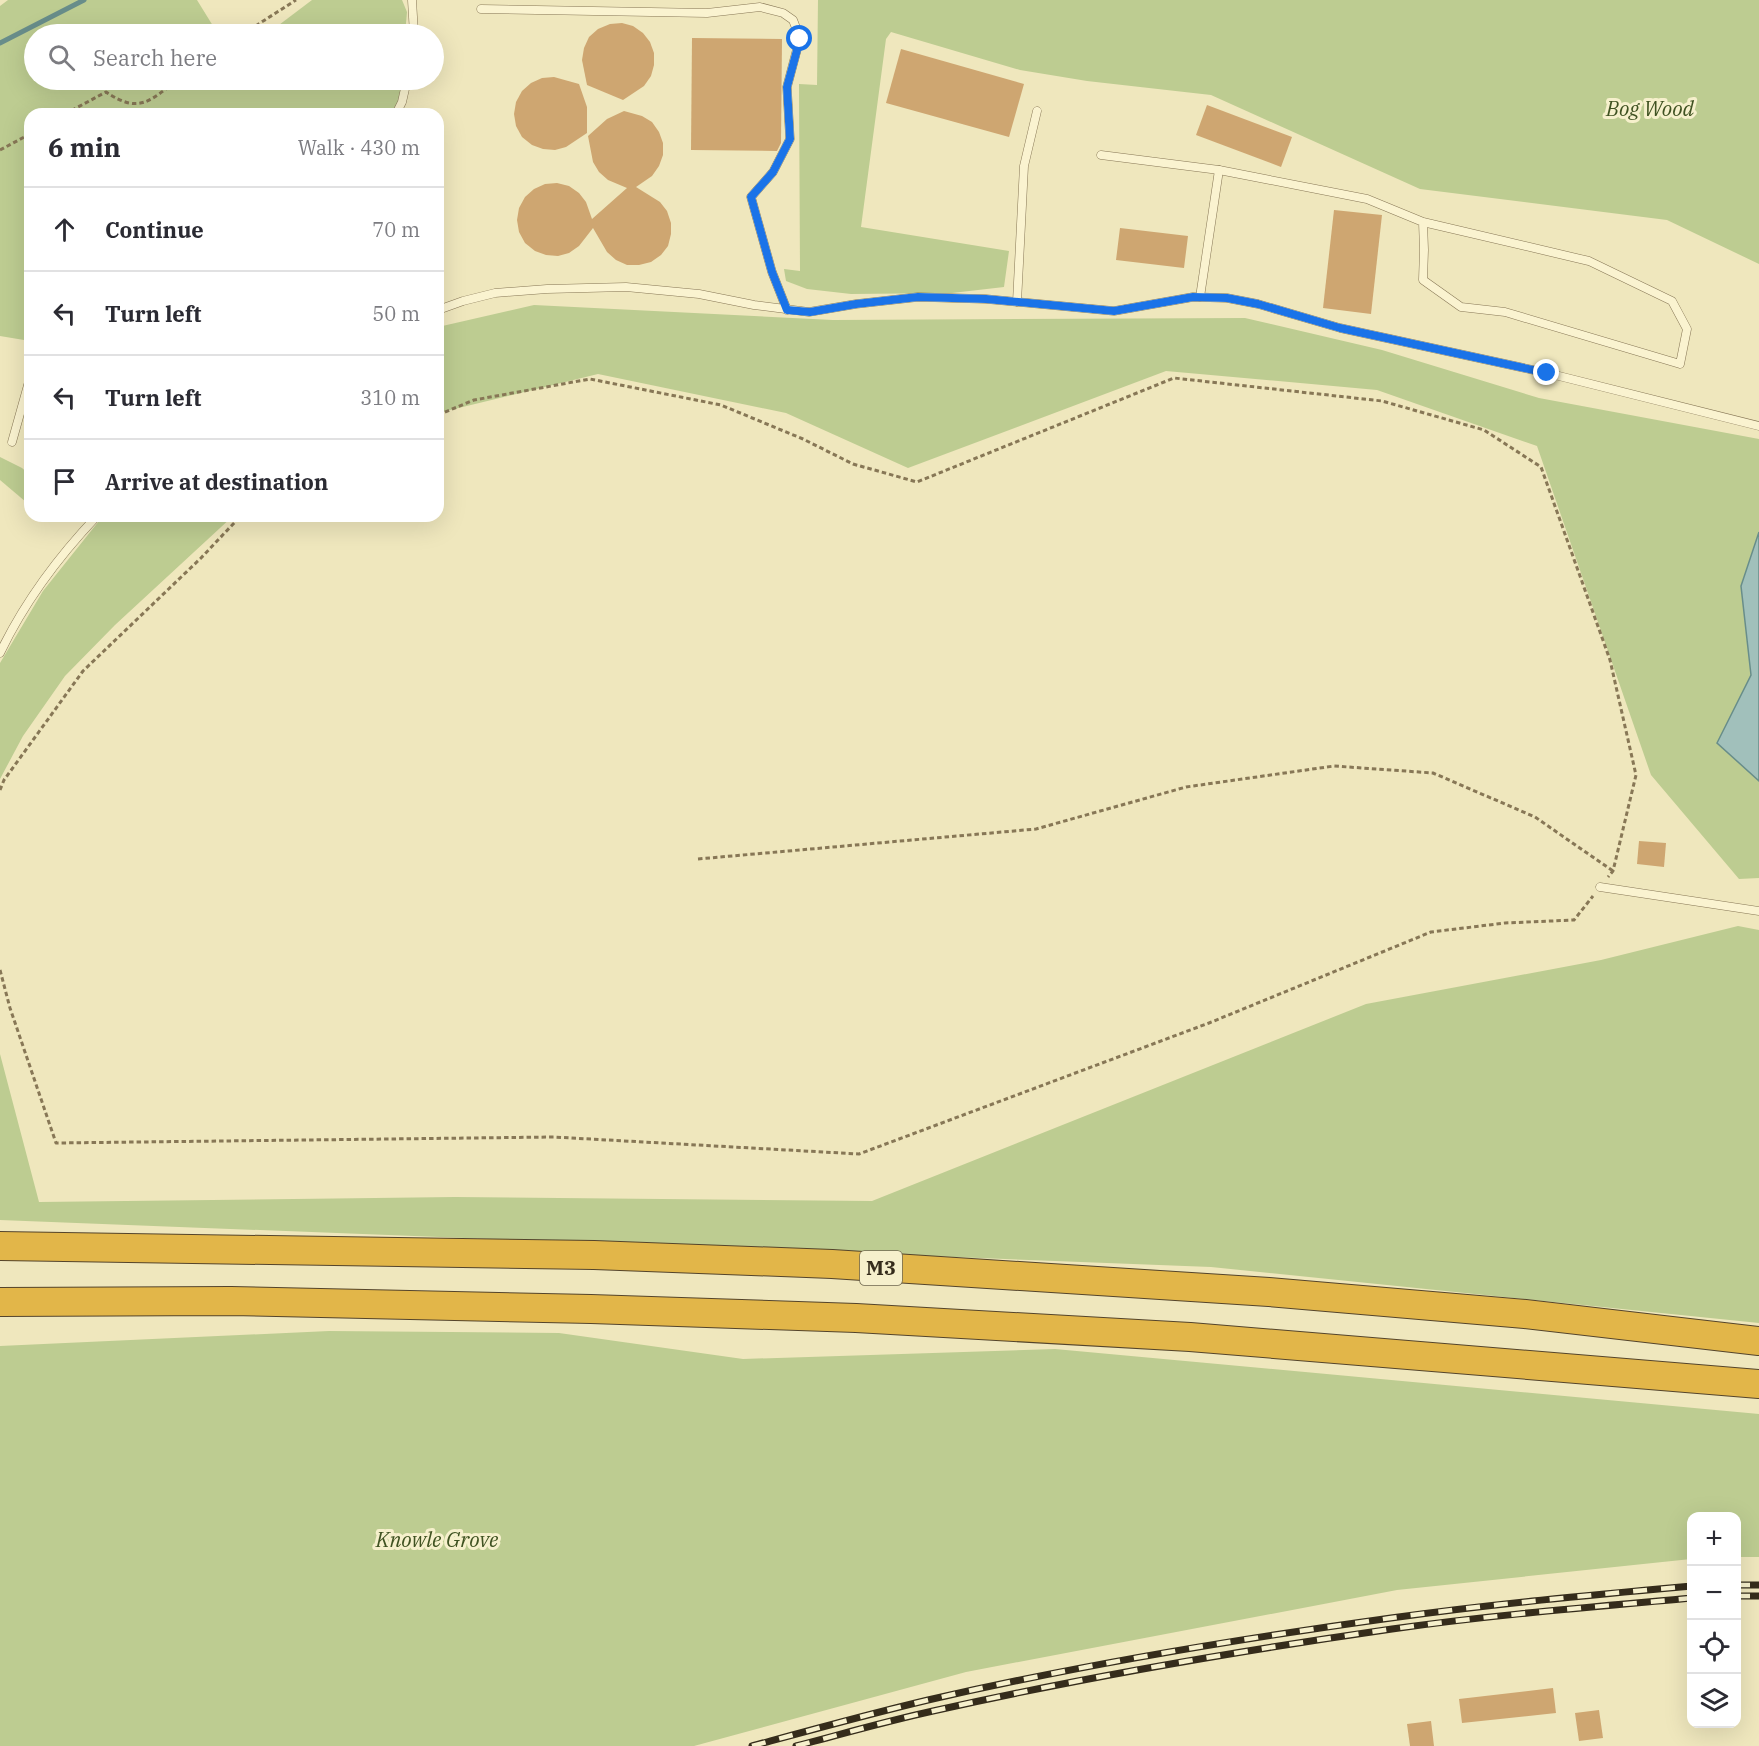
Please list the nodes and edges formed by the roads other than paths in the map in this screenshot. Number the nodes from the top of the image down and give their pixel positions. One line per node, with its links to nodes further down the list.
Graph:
1 (412, 0): 3 (lane)
2 (480, 9): 13 (lane)
3 (413, 24)
4 (405, 90): 5 (lane)
5 (399, 108)
6 (1037, 111): 11 (lane)
7 (1101, 155): 8 (lane)
8 (1219, 170): 9 (lane); 10 (lane)
9 (1423, 222): 9 (lane)
10 (1200, 297): 11 (lane); 15 (lane)
11 (1017, 302): 13 (lane)
12 (444, 308): 13 (lane)
13 (787, 310)
14 (24, 399): 16 (lane)
15 (1759, 426)
16 (12, 442)
17 (92, 522): 18 (lane)
18 (0, 653)
19 (1600, 887): 20 (lane)
20 (1759, 911)
21 (0, 1246): 23 (highway, M3)
22 (0, 1302): 24 (highway)
23 (1759, 1341)
24 (1759, 1384)

